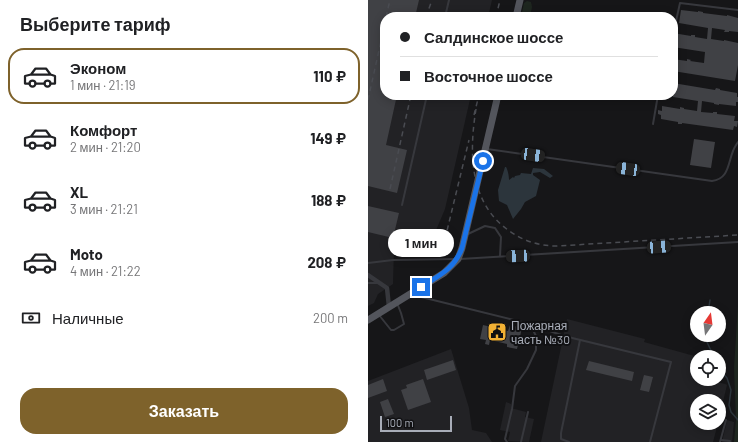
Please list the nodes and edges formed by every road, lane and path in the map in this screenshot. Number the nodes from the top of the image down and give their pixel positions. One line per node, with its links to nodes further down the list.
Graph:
1 (449, 0): 4 (lane)
2 (520, 0): 5 (main road)
3 (738, 10): 6 (lane)
4 (446, 12)
5 (517, 12)
6 (678, 12)
7 (426, 100): 13 (lane)
8 (497, 100): 12 (main road)
9 (657, 100): 10 (lane)
10 (653, 124)
11 (738, 142): 12 (lane)
12 (486, 148): 14 (main road)
13 (402, 206)
14 (465, 236): 16 (lane); 17 (main road)
15 (738, 242): 16 (lane)
16 (500, 256): 17 (lane)
17 (458, 259): 18 (lane); 22 (main road)
18 (368, 263)
19 (368, 275): 20 (street)
20 (378, 282): 21 (lane); 24 (street)
21 (368, 283)
22 (410, 294): 23 (main road); 27 (lane)
23 (396, 303): 24 (main road); 25 (lane)
24 (389, 307): 25 (main road)
25 (378, 314): 26 (main road)
26 (368, 320)
27 (530, 324): 28 (lane); 33 (lane)
28 (580, 340): 35 (lane); 36 (lane)
29 (528, 412): 34 (lane)
30 (723, 430): 31 (lane)
31 (720, 441): 32 (lane)
32 (730, 441)
33 (507, 442)
34 (521, 442)
35 (569, 442)
36 (650, 442)

